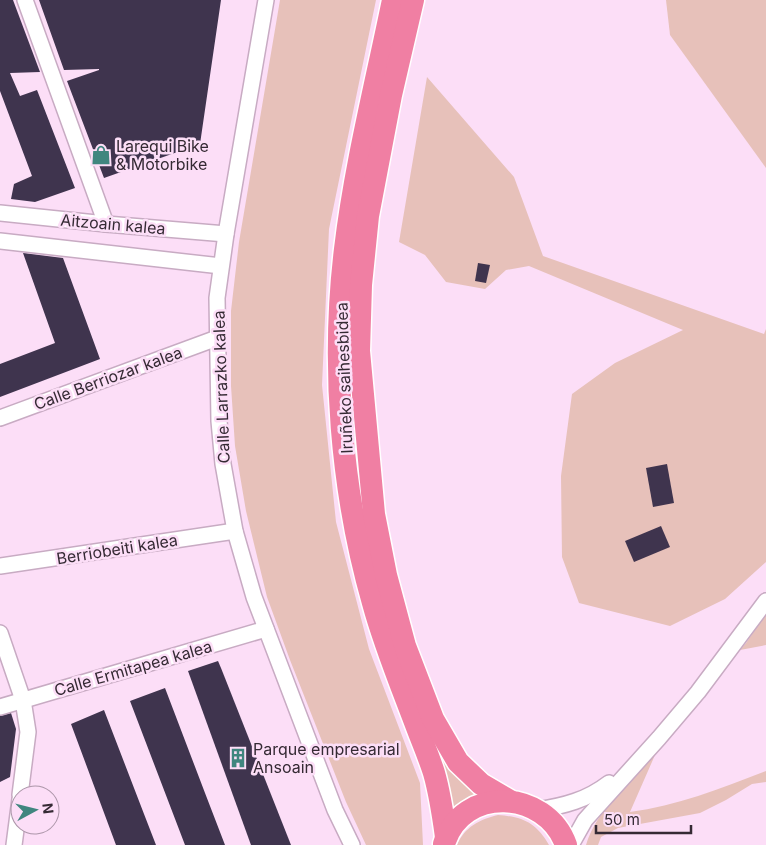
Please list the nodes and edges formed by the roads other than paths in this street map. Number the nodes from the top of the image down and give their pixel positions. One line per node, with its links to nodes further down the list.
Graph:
1 (25, 0): 6 (street)
2 (266, 0): 7 (street, Calle Larrazko kalea)
3 (393, 0): 23 (highway, Iruñeko saihesbidea)
4 (413, 0): 21 (highway, Iruñeko saihesbidea)
5 (0, 213): 6 (street, Aitzoain kalea)
6 (106, 224): 7 (street, Aitzoain kalea)
7 (226, 234): 9 (street, Calle Larrazko kalea)
8 (0, 241): 9 (street, Aitzoain kalea)
9 (221, 266): 10 (street, Calle Larrazko kalea)
10 (217, 338): 11 (street, Calle Berriozar kalea); 12 (street, Calle Larrazko kalea)
11 (0, 418)
12 (235, 531): 13 (street, Berriobeiti kalea); 15 (street, Calle Larrazko kalea)
13 (0, 566)
14 (766, 600): 19 (street)
15 (266, 629): 17 (street, Calle Ermitapea kalea); 24 (street, Calle Larrazko kalea)
16 (0, 633): 17 (street)
17 (23, 700): 18 (street, Calle Ermitapea kalea); 20 (street)
18 (0, 707)
19 (640, 759): 22 (street); 26 (street)
20 (21, 785)
21 (510, 801): 22 (highway); 23 (highway)
22 (537, 810): 25 (highway)
23 (445, 841)
24 (352, 845)
25 (566, 845)
26 (571, 845)

